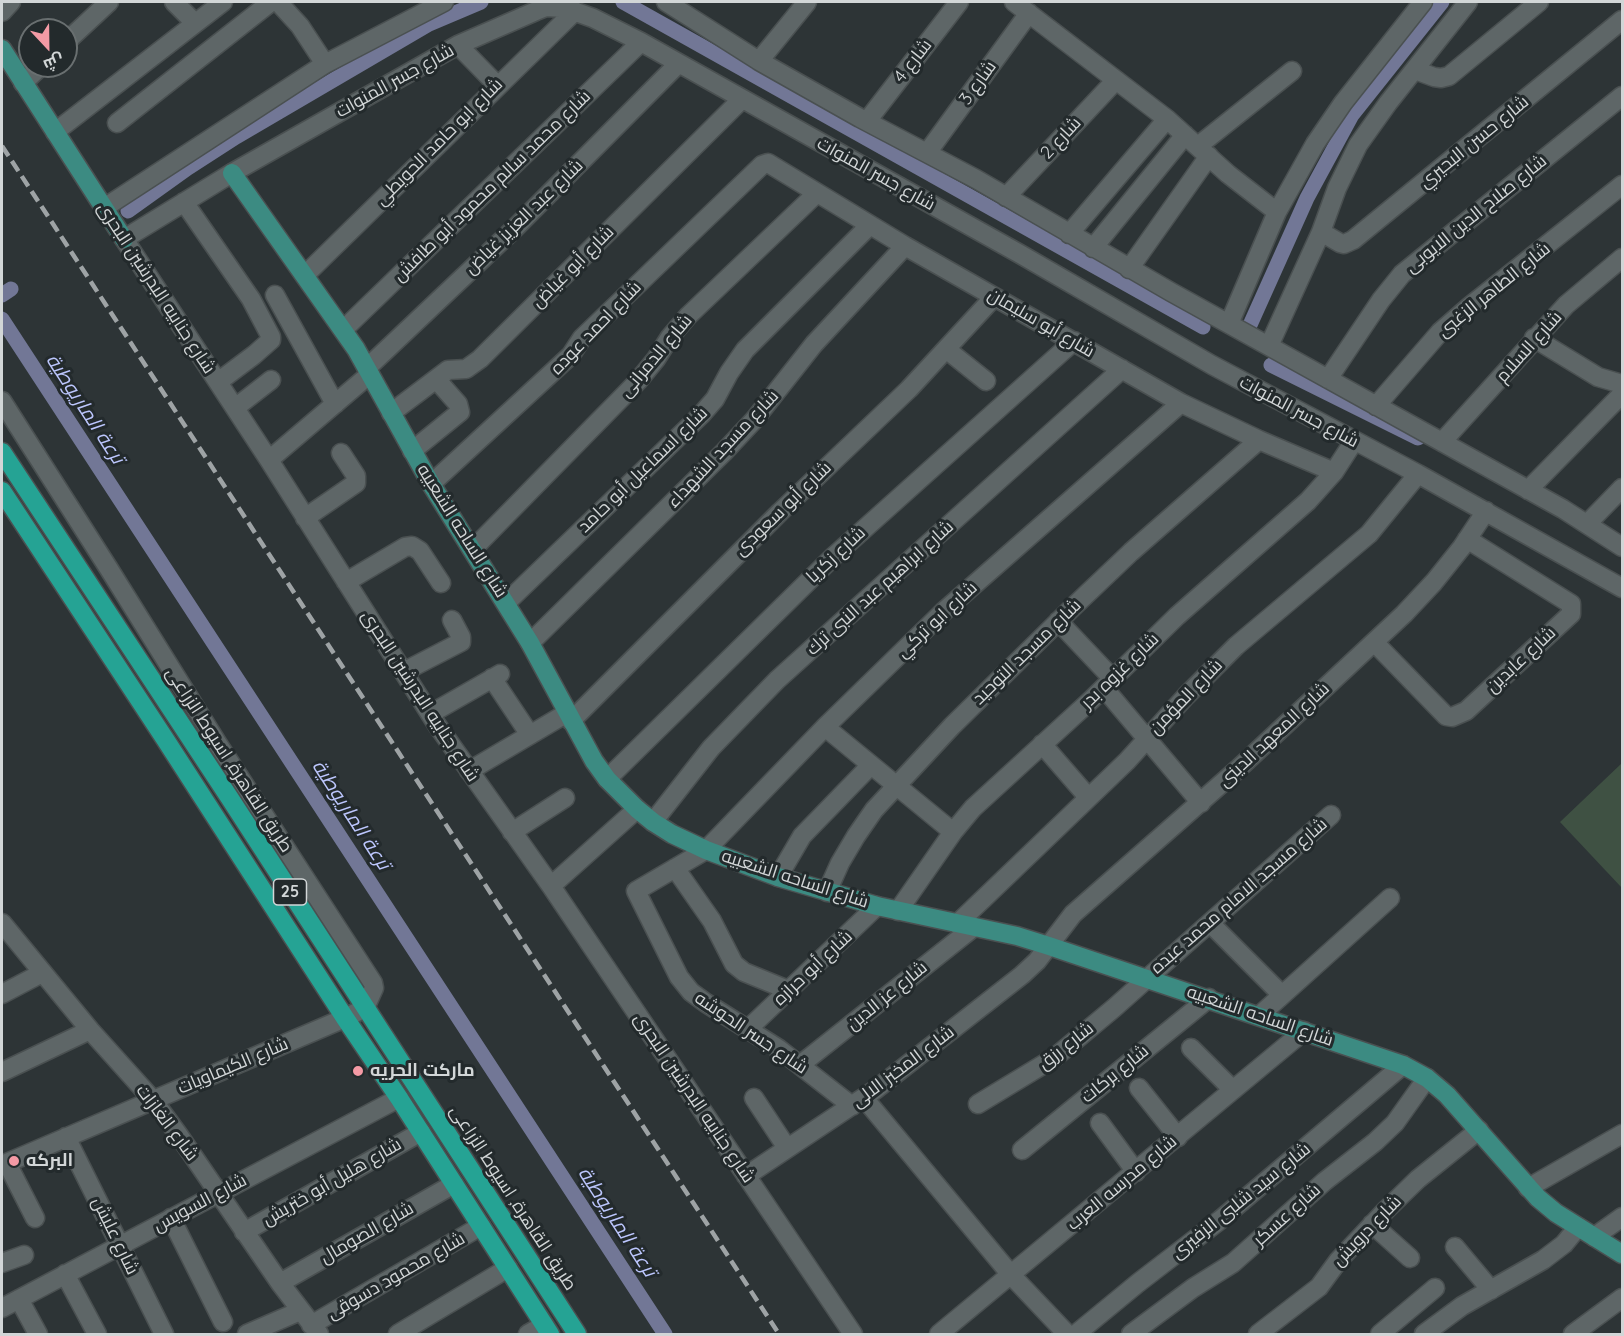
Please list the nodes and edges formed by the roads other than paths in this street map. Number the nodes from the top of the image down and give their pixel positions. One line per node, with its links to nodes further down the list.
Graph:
1 (11, 2): 16 (street)
2 (109, 2): 20 (street)
3 (174, 2): 19 (street)
4 (223, 2): 19 (street)
5 (271, 2): 37 (street)
6 (278, 2): 25 (street)
7 (444, 2): 25 (street)
8 (666, 2): 24 (street)
9 (807, 2): 24 (street)
10 (959, 2): 36 (street, شارع 4)
11 (1014, 2): 17 (street)
12 (1423, 2): 48 (street)
13 (1468, 2): 27 (street)
14 (1539, 2): 27 (street)
15 (575, 10): 21 (street, شارع جسر المنوات); 22 (street, شارع جسر المنوات); 32 (street, شارع ابو حامد الحويطي)
16 (2, 12)
17 (1029, 13): 30 (street); 40 (street, شارع 3)
18 (1623, 20): 50 (street, شارع حسن البحيري)
19 (195, 23): 38 (street)
20 (78, 31)
21 (641, 42): 26 (street, شارع جسر المنوات); 61 (street, شارع محمد سالم محمود أبو طافش)
22 (458, 45): 32 (street); 42 (street, شارع جسر المنوات)
23 (2, 49): 31 (main road, شارع جنابيه البدرشين البحرى)
24 (759, 61): 36 (street)
25 (325, 64): 47 (street)
26 (678, 64): 34 (street, شارع جسر المنوات); 67 (street, شارع عبد العزيز غياض)
27 (1415, 70): 50 (street)
28 (1292, 71): 39 (street)
29 (28, 78): 31 (street)
30 (1116, 80): 35 (street); 45 (street, شارع 2)
31 (23, 83): 38 (main road, شارع جنابيه البدرشين البحرى)
32 (497, 85): 57 (street, شارع ابو حامد الحويطي)
33 (1623, 96): 69 (street, شارع صلاح الدين الايوبى)
34 (742, 99): 68 (street, شارع أبو غياض); 82 (street, شارع جسر المنوات)
35 (1167, 119): 39 (street); 51 (street)
36 (867, 121): 40 (street)
37 (117, 123)
38 (55, 132): 47 (main road, شارع جنابيه البدرشين البحرى)
39 (1197, 146): 48 (street); 54 (street); 56 (street)
40 (927, 153): 45 (street)
41 (758, 169): 44 (street, شارع أبو سليمان); 90 (street, شارع احمد عوده)
42 (232, 173): 46 (street, شارع جسر المنوات); 57 (main road, شارع الساحه الشعبيه)
43 (1623, 185): 78 (street, شارع الطاهر الزغبى)
44 (817, 193): 49 (street, شارع أبو سليمان); 99 (street, شارع الدمرانى)
45 (1006, 197): 51 (street)
46 (184, 202): 52 (street, شارع جسر المنوات); 72 (street)
47 (104, 207): 52 (main road, شارع جنابيه البدرشين البحرى)
48 (1277, 212): 60 (street)
49 (870, 225): 53 (street, شارع أبو سليمان); 103 (street, شارع اسماعيل أبو حامد)
50 (1321, 232): 64 (street)
51 (1069, 234): 54 (street)
52 (124, 239): 72 (street, شارع جنابيه البدرشين البحرى)
53 (906, 246): 59 (street, شارع أبو سليمان); 107 (street, شارع مسجد الشهداء)
54 (1093, 248): 56 (street)
55 (1623, 258): 62 (street, شارع السلام)
56 (1129, 269): 60 (street)
57 (305, 275): 61 (main road, شارع الساحه الشعبيه)
58 (275, 295): 77 (street)
59 (994, 297): 63 (street, شارع أبو سليمان); 65 (street, شارع أبو سعودى)
60 (1229, 324): 64 (street)
61 (344, 330): 67 (main road, شارع الساحه الشعبيه)
62 (1534, 338): 73 (street); 83 (street, شارع السلام)
63 (1074, 342): 66 (street, شارع أبو سليمان); 118 (street, شارع زكريا)
64 (1269, 346): 69 (street)
65 (946, 349): 71 (street); 111 (street, شارع أبو سعودى)
66 (1122, 369): 76 (street, شارع أبو سليمان); 125 (street, شارع ابراهيم عبد النبى ترك)
67 (369, 371): 77 (street, شارع عبد العزيز غياض); 80 (main road, شارع الساحه الشعبيه)
68 (436, 379): 80 (street, شارع أبو غياض); 84 (street)
69 (1328, 379): 78 (street)
70 (271, 380): 79 (street)
71 (986, 381)
72 (218, 382): 79 (street, شارع جنابيه البدرشين البحرى)
73 (1623, 384)
74 (1623, 394): 92 (street)
75 (2, 401): 146 (street)
76 (1180, 403): 81 (street, شارع أبو سليمان); 112 (street, شارع ابو تركي)
77 (335, 404): 87 (street, شارع عبد العزيز غياض)
78 (1376, 406): 83 (street)
79 (235, 408): 87 (street, شارع جنابيه البدرشين البحرى)
80 (391, 413): 84 (main road, شارع الساحه الشعبيه)
81 (1259, 440): 88 (street, شارع أبو سليمان); 105 (street, شارع مسجد التوحيد)
82 (1354, 441): 88 (street, شارع غزوه بدر); 89 (street, شارع جسر المنوات)
83 (1442, 442): 92 (street)
84 (412, 451): 90 (main road, شارع الساحه الشعبيه)
85 (2, 452): 146 (highway, طريق القاهرة, اسيوط الزراعى / 25)
86 (341, 453): 95 (street)
87 (269, 460): 95 (street, شارع جنابيه البدرشين البحرى)
88 (1334, 472): 109 (street, شارع غزوه بدر)
89 (1418, 474): 94 (street, شارع جسر المنوات); 114 (street, شارع المؤمن)
90 (431, 484): 99 (main road, شارع الساحه الشعبيه)
91 (1623, 488): 96 (street)
92 (1528, 490): 96 (street)
93 (2, 491): 148 (highway, 25)
94 (1486, 511): 97 (street, شارع المعهد الدينى); 102 (street, شارع جسر المنوات)
95 (305, 518): 100 (street, شارع جنابيه البدرشين البحرى)
96 (1587, 524): 98 (street)
97 (1467, 539): 106 (street, شارع المعهد الدينى); 106 (street, شارع عابدين)
98 (1623, 547)
99 (472, 549): 103 (main road, شارع الساحه الشعبيه)
100 (346, 582): 101 (street); 108 (street, شارع جنابيه البدرشين البحرى)
101 (441, 583)
102 (1623, 588)
103 (506, 603): 107 (main road, شارع الساحه الشعبيه)
104 (452, 620): 108 (street)
105 (1058, 621): 109 (street); 119 (street, شارع مسجد التوحيد)
106 (1374, 642): 122 (street, شارع المعهد الدينى)
107 (530, 643): 111 (main road, شارع الساحه الشعبيه)
108 (403, 672): 110 (street, شارع جنابيه البدرشين البحرى)
109 (1108, 683): 114 (street); 115 (street, شارع غزوه بدر)
110 (430, 714): 113 (street); 117 (street, شارع جنابيه البدرشين البحرى)
111 (569, 717): 113 (street, شارع أبو سعودى); 118 (main road, شارع الساحه الشعبيه)
112 (825, 727): 116 (street); 128 (street, شارع ابو تركي)
113 (530, 735): 117 (street, شارع أبو سعودى)
114 (1147, 739): 120 (street, شارع المؤمن); 122 (street)
115 (1042, 744): 120 (street); 127 (street, شارع غزوه بدر)
116 (871, 765): 119 (street); 130 (street)
117 (469, 771): 126 (street, شارع جنابيه البدرشين البحرى)
118 (607, 779): 123 (main road, شارع الساحه الشعبيه)
119 (896, 785): 127 (street); 132 (street, شارع مسجد التوحيد)
120 (1088, 797): 138 (street, شارع المؤمن)
121 (565, 798): 126 (street)
122 (1201, 803): 139 (street, شارع المعهد الدينى)
123 (637, 809): 125 (main road, شارع الساحه الشعبيه); 131 (street)
124 (1331, 815): 137 (street, شارع مسجد الامام محمد عبده)
125 (653, 822): 128 (main road, شارع الساحه الشعبيه)
126 (512, 832): 131 (street, شارع جنابيه البدرشين البحرى)
127 (953, 832): 135 (street, شارع غزوه بدر)
128 (706, 850): 129 (street, شارع جسر الحوشه); 130 (main road, شارع الساحه الشعبيه)
129 (675, 868): 142 (street); 149 (street, شارع جسر الحوشه)
130 (778, 877): 132 (main road, شارع الساحه الشعبيه)
131 (552, 886): 174 (street, شارع جنابيه البدرشين البحرى)
132 (827, 892): 134 (main road, شارع الساحه الشعبيه)
133 (1390, 898): 144 (street)
134 (877, 906): 135 (main road, شارع الساحه الشعبيه); 142 (street, شارع أبو حرازه)
135 (898, 911): 138 (main road, شارع الساحه الشعبيه)
136 (2, 923): 140 (street, شارع الغازات)
137 (1210, 923): 141 (street, شارع مسجد الامام محمد عبده); 144 (street)
138 (965, 926): 139 (main road, شارع الساحه الشعبيه); 153 (street, شارع عز الدين)
139 (1049, 946): 141 (main road, شارع الساحه الشعبيه); 162 (street, شارع المخبز الالى)
140 (42, 973): 143 (street); 150 (street, شارع الغازات)
141 (1146, 978): 145 (main road, شارع الساحه الشعبيه); 163 (street, شارع رزق)
142 (788, 990): 149 (street, شارع أبو حرازه)
143 (2, 994)
144 (1282, 995): 147 (street)
145 (1209, 998): 147 (main road, شارع الساحه الشعبيه); 171 (street, شارع بركات)
146 (365, 1008): 148 (street, شارع الكيماويات); 210 (highway, طريق القاهرة, اسيوط الزراعى / 25)
147 (1259, 1016): 151 (main road, شارع الساحه الشعبيه)
148 (345, 1018): 159 (highway, 25); 161 (street, شارع الكيماويات)
149 (748, 1029): 153 (street, شارع جسر الحوشه)
150 (90, 1030): 155 (street); 161 (street, شارع الغازات)
151 (1304, 1031): 154 (main road, شارع الساحه الشعبيه); 158 (street, شارع مدرسه العرب)
152 (1191, 1048): 158 (street)
153 (800, 1065): 162 (street, شارع جسر الحوشه)
154 (1403, 1065): 156 (main road, شارع الساحه الشعبيه); 214 (street, شارع سيد شلبى الزفيرى)
155 (2, 1072)
156 (1427, 1078): 165 (main road, شارع الساحه الشعبيه); 203 (street, شارع عسكر)
157 (1139, 1088): 169 (street)
158 (1233, 1090): 169 (street, شارع مدرسه العرب)
159 (399, 1098): 166 (highway, 25); 177 (street, شارع السويس)
160 (754, 1098): 170 (street)
161 (153, 1100): 168 (street, شارع الكيماويات); 177 (street, شارع الغازات)
162 (858, 1102): 170 (street, شارع المخبز الالى); 193 (street, شارع جسر الحوشه)
163 (978, 1104)
164 (1100, 1123): 173 (street)
165 (1479, 1130): 176 (main road, شارع الساحه الشعبيه); 181 (street, شارع درويش)
166 (421, 1132): 175 (highway, 25); 183 (street, شارع هليل أبو ختريش)
167 (1623, 1134): 176 (street)
168 (66, 1137): 172 (street, شارع الكيماويات); 185 (street, شارع عليش)
169 (1178, 1137): 173 (street, شارع مدرسه العرب)
170 (787, 1148): 174 (street, شارع المخبز الالى)
171 (1022, 1150)
172 (4, 1164): 179 (street)
173 (1136, 1172): 193 (street, شارع مدرسه العرب)
174 (746, 1176): 211 (street, شارع جنابيه البدرشين البحرى)
175 (454, 1184): 182 (highway, 25); 194 (street, شارع الصومال)
176 (1528, 1188): 184 (main road, شارع الساحه الشعبيه)
177 (218, 1194): 180 (street, شارع السويس); 183 (street, شارع الغازات)
178 (1623, 1217): 184 (street)
179 (34, 1218)
180 (171, 1218): 185 (street, شارع السويس); 200 (street)
181 (1372, 1224): 189 (street); 215 (street, شارع درويش)
182 (481, 1226): 191 (highway, 25); 201 (street, شارع محمود دسوقى)
183 (244, 1232): 194 (street, شارع الغازات)
184 (1586, 1232): 187 (main road, شارع الساحه الشعبيه); 196 (street)
185 (119, 1246): 192 (street, شارع السويس); 206 (street, شارع عليش)
186 (1455, 1247): 196 (street)
187 (1623, 1254)
188 (24, 1255): 190 (street)
189 (1410, 1258)
190 (2, 1263)
191 (508, 1268): 202 (highway, 25); 208 (street)
192 (65, 1274): 198 (street, شارع السويس); 205 (street)
193 (1012, 1276): 212 (street, شارع مدرسه العرب); 213 (street, شارع جسر الحوشه)
194 (280, 1283): 201 (street, شارع الغازات)
195 (1434, 1287): 216 (street)
196 (1491, 1290): 217 (street)
197 (1623, 1298): 218 (street)
198 (19, 1299): 199 (street, شارع السويس); 204 (street)
199 (2, 1308)
200 (223, 1322)
201 (310, 1323): 207 (street, شارع محمود دسوقى)
202 (547, 1330): 209 (street)
203 (1133, 1334)
204 (38, 1335)
205 (97, 1335)
206 (164, 1335)
207 (247, 1335)
208 (398, 1335)
209 (528, 1335)
210 (577, 1335)
211 (853, 1335)
212 (939, 1335)
213 (1067, 1335)
214 (1076, 1335)
215 (1258, 1335)
216 (1380, 1335)
217 (1424, 1335)
218 (1573, 1335)

